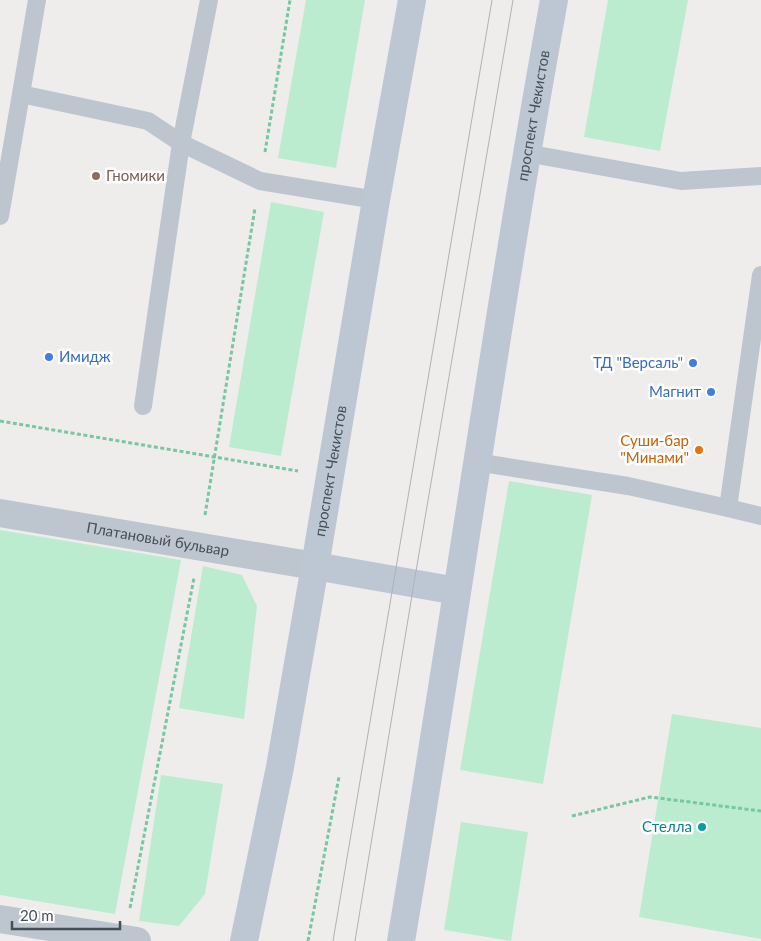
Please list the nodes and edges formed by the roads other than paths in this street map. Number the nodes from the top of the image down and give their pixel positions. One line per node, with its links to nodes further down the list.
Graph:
1 (38, 0): 5 (lane)
2 (208, 0): 6 (lane)
3 (412, 0): 9 (main road, проспект Чекистов)
4 (554, 0): 7 (main road, проспект Чекистов)
5 (21, 94): 6 (lane); 10 (lane)
6 (181, 143): 9 (lane); 12 (lane)
7 (526, 153): 8 (lane); 13 (main road, проспект Чекистов)
8 (761, 176)
9 (376, 200): 17 (main road, проспект Чекистов)
10 (0, 216)
11 (761, 275): 14 (lane)
12 (143, 406)
13 (476, 462): 14 (lane); 18 (main road, проспект Чекистов)
14 (728, 508): 16 (lane)
15 (0, 513): 17 (street, Платановый бульвар)
16 (761, 516)
17 (316, 566): 18 (main road); 22 (main road, проспект Чекистов)
18 (457, 591): 23 (main road, проспект Чекистов)
19 (0, 919): 20 (street)
20 (27, 932): 21 (street)
21 (130, 940)
22 (244, 941)
23 (400, 941)

